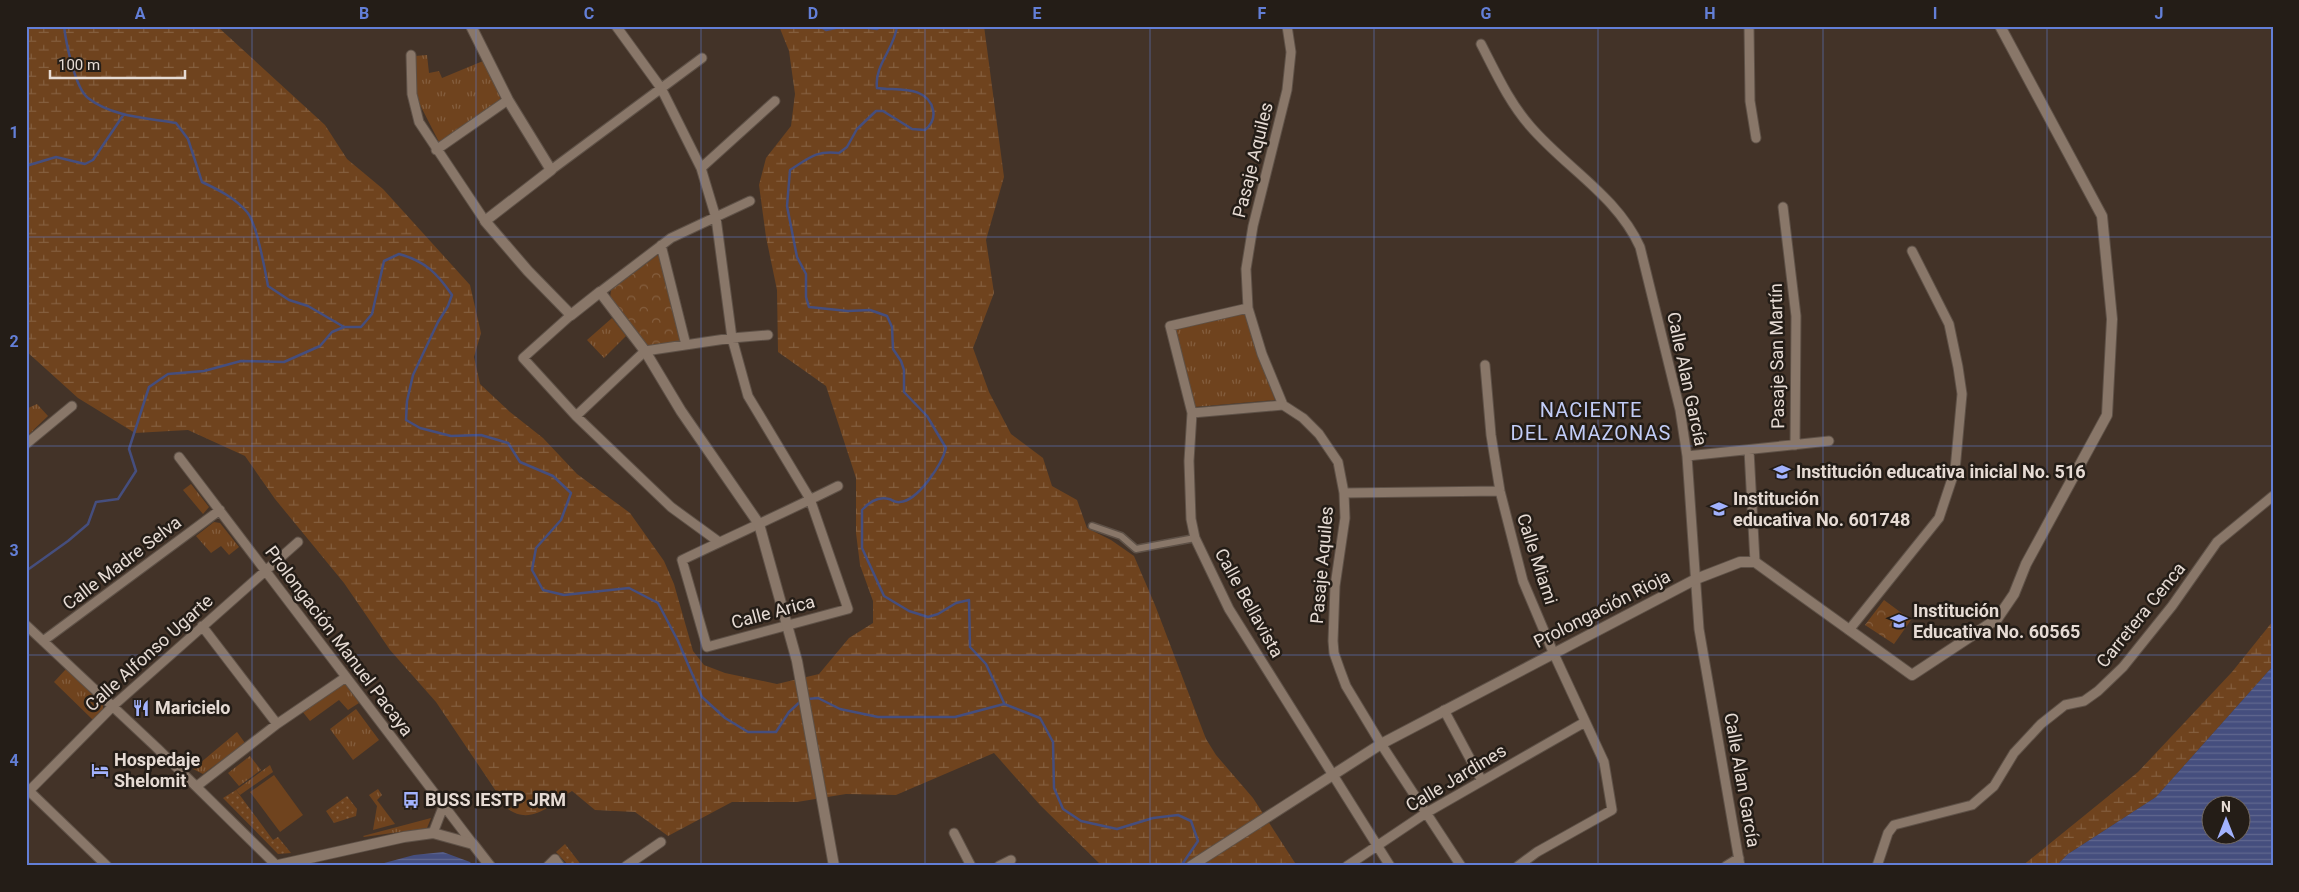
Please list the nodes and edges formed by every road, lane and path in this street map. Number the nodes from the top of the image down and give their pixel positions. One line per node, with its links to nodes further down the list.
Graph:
1 (470, 26): 10 (street)
2 (616, 26): 9 (street)
3 (1286, 26): 23 (street, Pasaje Aquiles)
4 (1749, 26): 12 (street)
5 (2000, 26): 57 (street)
6 (1481, 44): 38 (street, Calle Alan García)
7 (411, 55): 13 (street)
8 (702, 58): 9 (street)
9 (660, 88): 14 (street); 15 (street)
10 (508, 100): 13 (street); 15 (street)
11 (775, 101): 14 (street)
12 (1756, 138)
13 (436, 150): 19 (street)
14 (701, 168): 18 (street)
15 (551, 170): 19 (street)
16 (750, 201): 18 (street)
17 (1783, 207): 36 (street, Pasaje San Martín)
18 (716, 218): 20 (street); 26 (street)
19 (485, 221): 24 (street)
20 (661, 246): 22 (street); 27 (street)
21 (1912, 251): 57 (street)
22 (600, 292): 24 (street); 28 (street)
23 (1248, 308): 30 (street, Pasaje Aquiles); 32 (street, Calle Bellavista)
24 (571, 316): 33 (street)
25 (768, 335): 26 (street)
26 (732, 338): 27 (street); 44 (street)
27 (686, 345): 28 (street)
28 (645, 351): 33 (street); 46 (street)
29 (1485, 365): 41 (street, Calle Miami)
30 (1283, 405): 32 (street); 42 (street, Pasaje Aquiles)
31 (72, 406): 35 (street)
32 (1192, 413): 48 (street, Calle Bellavista)
33 (576, 416): 50 (street)
34 (1829, 441): 36 (street)
35 (26, 444)
36 (1795, 445): 37 (street)
37 (1748, 450): 38 (street); 51 (street)
38 (1687, 456): 53 (street, Calle Alan García)
39 (179, 457): 45 (street, Prolongación Manuel Pacaya)
40 (838, 486): 44 (street)
41 (1500, 491): 42 (street); 59 (street, Calle Miami)
42 (1344, 494): 65 (street, Pasaje Aquiles)
43 (2273, 496): 94 (street, Carretera Cenca)
44 (810, 500): 46 (street); 55 (street, Calle Arica)
45 (220, 510): 52 (street, Prolongación Manuel Pacaya); 58 (street, Calle Madre Selva)
46 (759, 524): 50 (street); 55 (street)
47 (1092, 526): 48 (street)
48 (1195, 538): 66 (street, Calle Bellavista)
49 (298, 542): 52 (street, Calle Alfonso Ugarte)
50 (719, 542): 55 (street, Calle Arica)
51 (1755, 562): 53 (street, Prolongación Rioja); 57 (street)
52 (265, 570): 54 (street, Calle Alfonso Ugarte); 60 (street, Prolongación Manuel Pacaya)
53 (1696, 578): 59 (street, Prolongación Rioja); 79 (street, Calle Alan García)
54 (202, 626): 61 (street, Calle Alfonso Ugarte); 64 (street)
55 (788, 626): 85 (street)
56 (28, 629): 58 (street)
57 (1849, 630)
58 (43, 641): 61 (street)
59 (1553, 652): 62 (street, Prolongación Rioja); 63 (street, Calle Miami)
60 (346, 677): 64 (street); 70 (street, Prolongación Manuel Pacaya)
61 (113, 706): 68 (street); 69 (street, Calle Alfonso Ugarte)
62 (1444, 710): 65 (street, Prolongación Rioja); 67 (street)
63 (1584, 722): 67 (street, Calle Jardines); 92 (street, Calle Miami)
64 (277, 724): 68 (street)
65 (1381, 744): 66 (street, Prolongación Rioja); 71 (street, Pasaje Aquiles)
66 (1333, 775): 76 (street, Calle Bellavista); 88 (street, Prolongación Rioja)
67 (1482, 781): 71 (street, Calle Jardines)
68 (197, 786): 80 (street)
69 (27, 791): 81 (street)
70 (443, 807): 72 (street); 75 (street, Prolongación Manuel Pacaya)
71 (1426, 813): 76 (street, Calle Jardines); 91 (street, Pasaje Aquiles)
72 (433, 833): 75 (street); 80 (street)
73 (954, 833): 86 (street)
74 (661, 842): 84 (street)
75 (473, 844): 82 (street)
76 (1378, 846): 89 (street, Calle Jardines); 90 (street, Calle Bellavista)
77 (1011, 860): 87 (street)
78 (558, 862): 83 (street)
79 (1739, 862): 93 (street)
80 (275, 865)
81 (106, 866)
82 (490, 866)
83 (548, 866)
84 (626, 866)
85 (834, 866)
86 (971, 866)
87 (999, 866)
88 (1191, 866)
89 (1347, 866)
90 (1390, 866)
91 (1461, 866)
92 (1518, 866)
93 (1726, 866)
94 (1876, 866)

